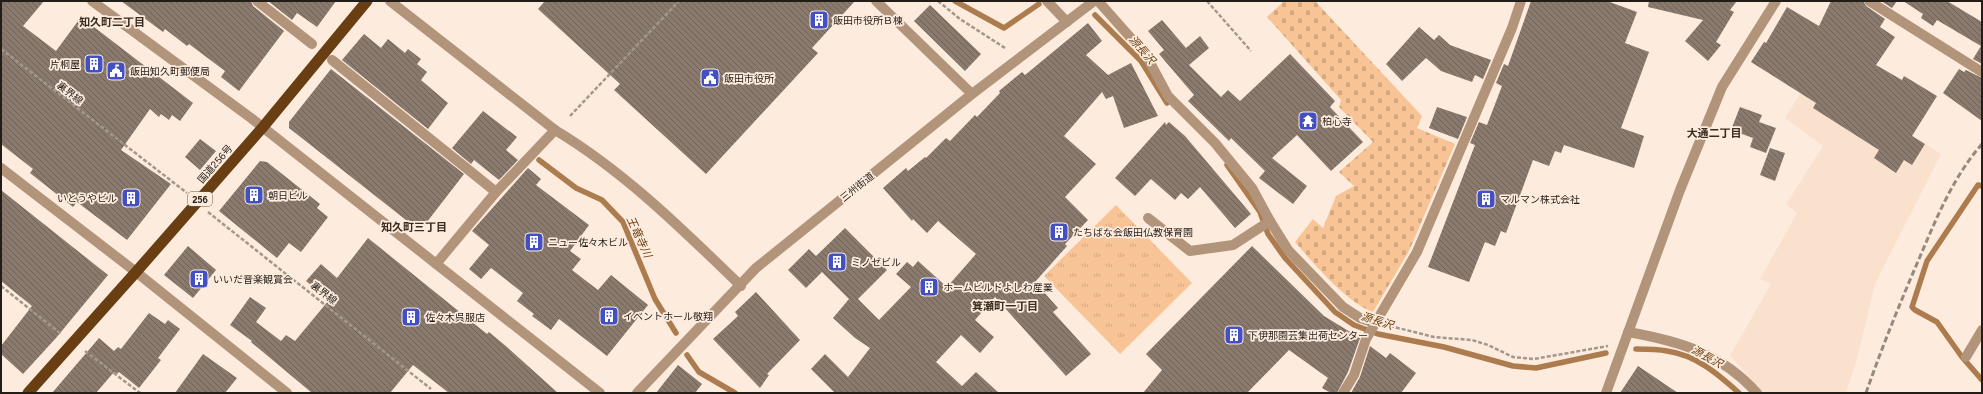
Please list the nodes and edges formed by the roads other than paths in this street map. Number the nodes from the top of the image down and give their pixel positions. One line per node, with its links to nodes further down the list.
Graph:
1 (92, 1): 17 (street)
2 (257, 1): 13 (street)
3 (368, 1): 17 (highway, 国道256号 / 256)
4 (390, 1): 18 (street)
5 (876, 1): 16 (street)
6 (1047, 1): 12 (street)
7 (1094, 1): 12 (street, 三州街道)
8 (1098, 1): 22 (street)
9 (1521, 1): 26 (street)
10 (1776, 1): 28 (street)
11 (1869, 1): 15 (street)
12 (1067, 22): 16 (street, 三州街道)
13 (312, 44)
14 (332, 60): 20 (street)
15 (1982, 72)
16 (972, 94): 25 (street, 三州街道)
17 (263, 127): 23 (street); 24 (highway, 国道256号 / 256)
18 (556, 130): 20 (street); 25 (street)
19 (1, 168): 24 (street)
20 (496, 192): 23 (street)
21 (1148, 218): 22 (street)
22 (1269, 222): 26 (street)
23 (436, 264): 32 (street)
24 (136, 272): 30 (highway, 国道256号 / 256); 31 (street)
25 (741, 286): 33 (street, 三州街道)
26 (1375, 324): 34 (street)
27 (1982, 330): 29 (street)
28 (1628, 332): 35 (street); 36 (street)
29 (1966, 358)
30 (28, 393)
31 (287, 393)
32 (600, 393)
33 (637, 393)
34 (1343, 393)
35 (1606, 393)
36 (1757, 393)

